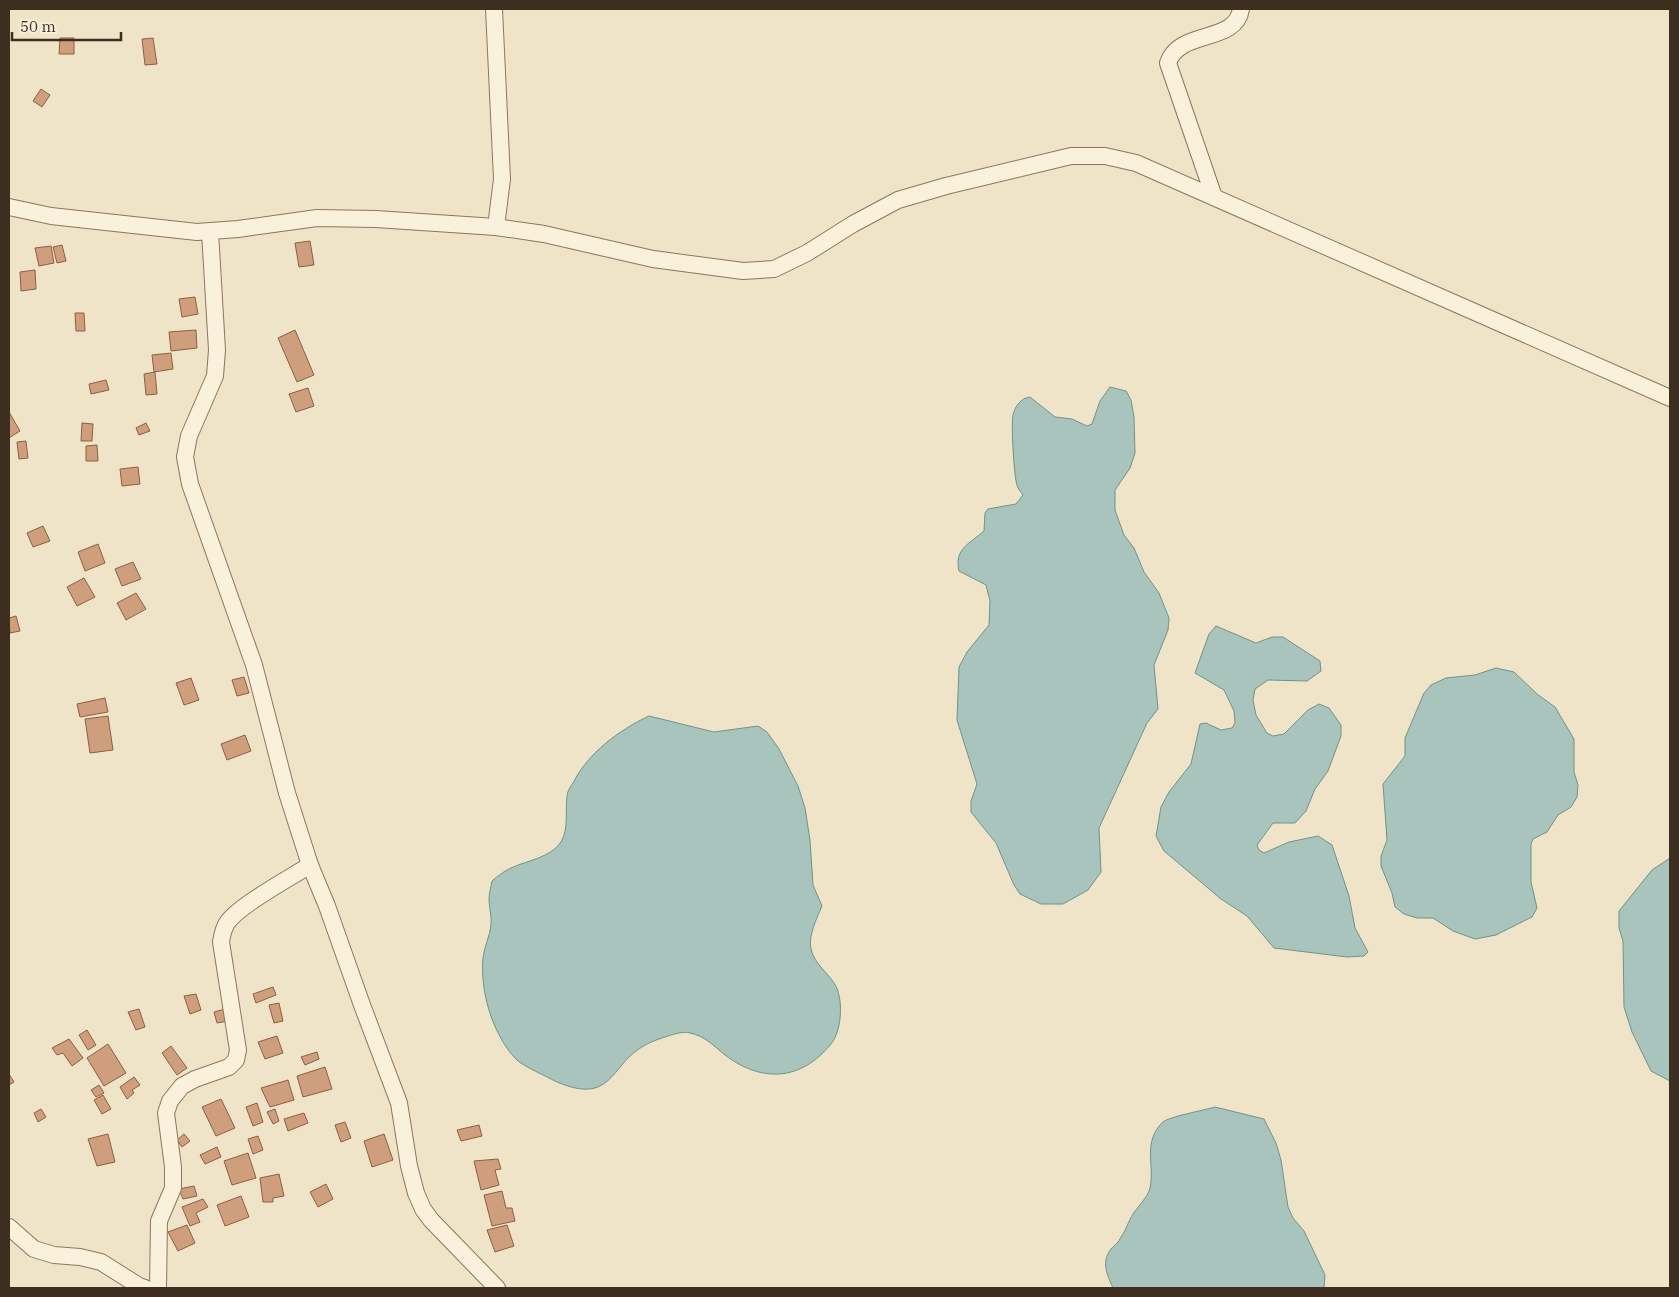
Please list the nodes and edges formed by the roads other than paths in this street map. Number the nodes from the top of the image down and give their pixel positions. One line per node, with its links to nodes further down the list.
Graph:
1 (494, 9): 5 (street)
2 (1241, 9): 3 (street)
3 (1214, 197): 5 (street); 7 (street)
4 (9, 207): 6 (street)
5 (496, 227): 6 (street)
6 (210, 232): 8 (street)
7 (1670, 398)
8 (310, 865): 11 (street); 12 (street)
9 (9, 1227): 10 (street)
10 (145, 1288)
11 (158, 1288)
12 (497, 1288)

